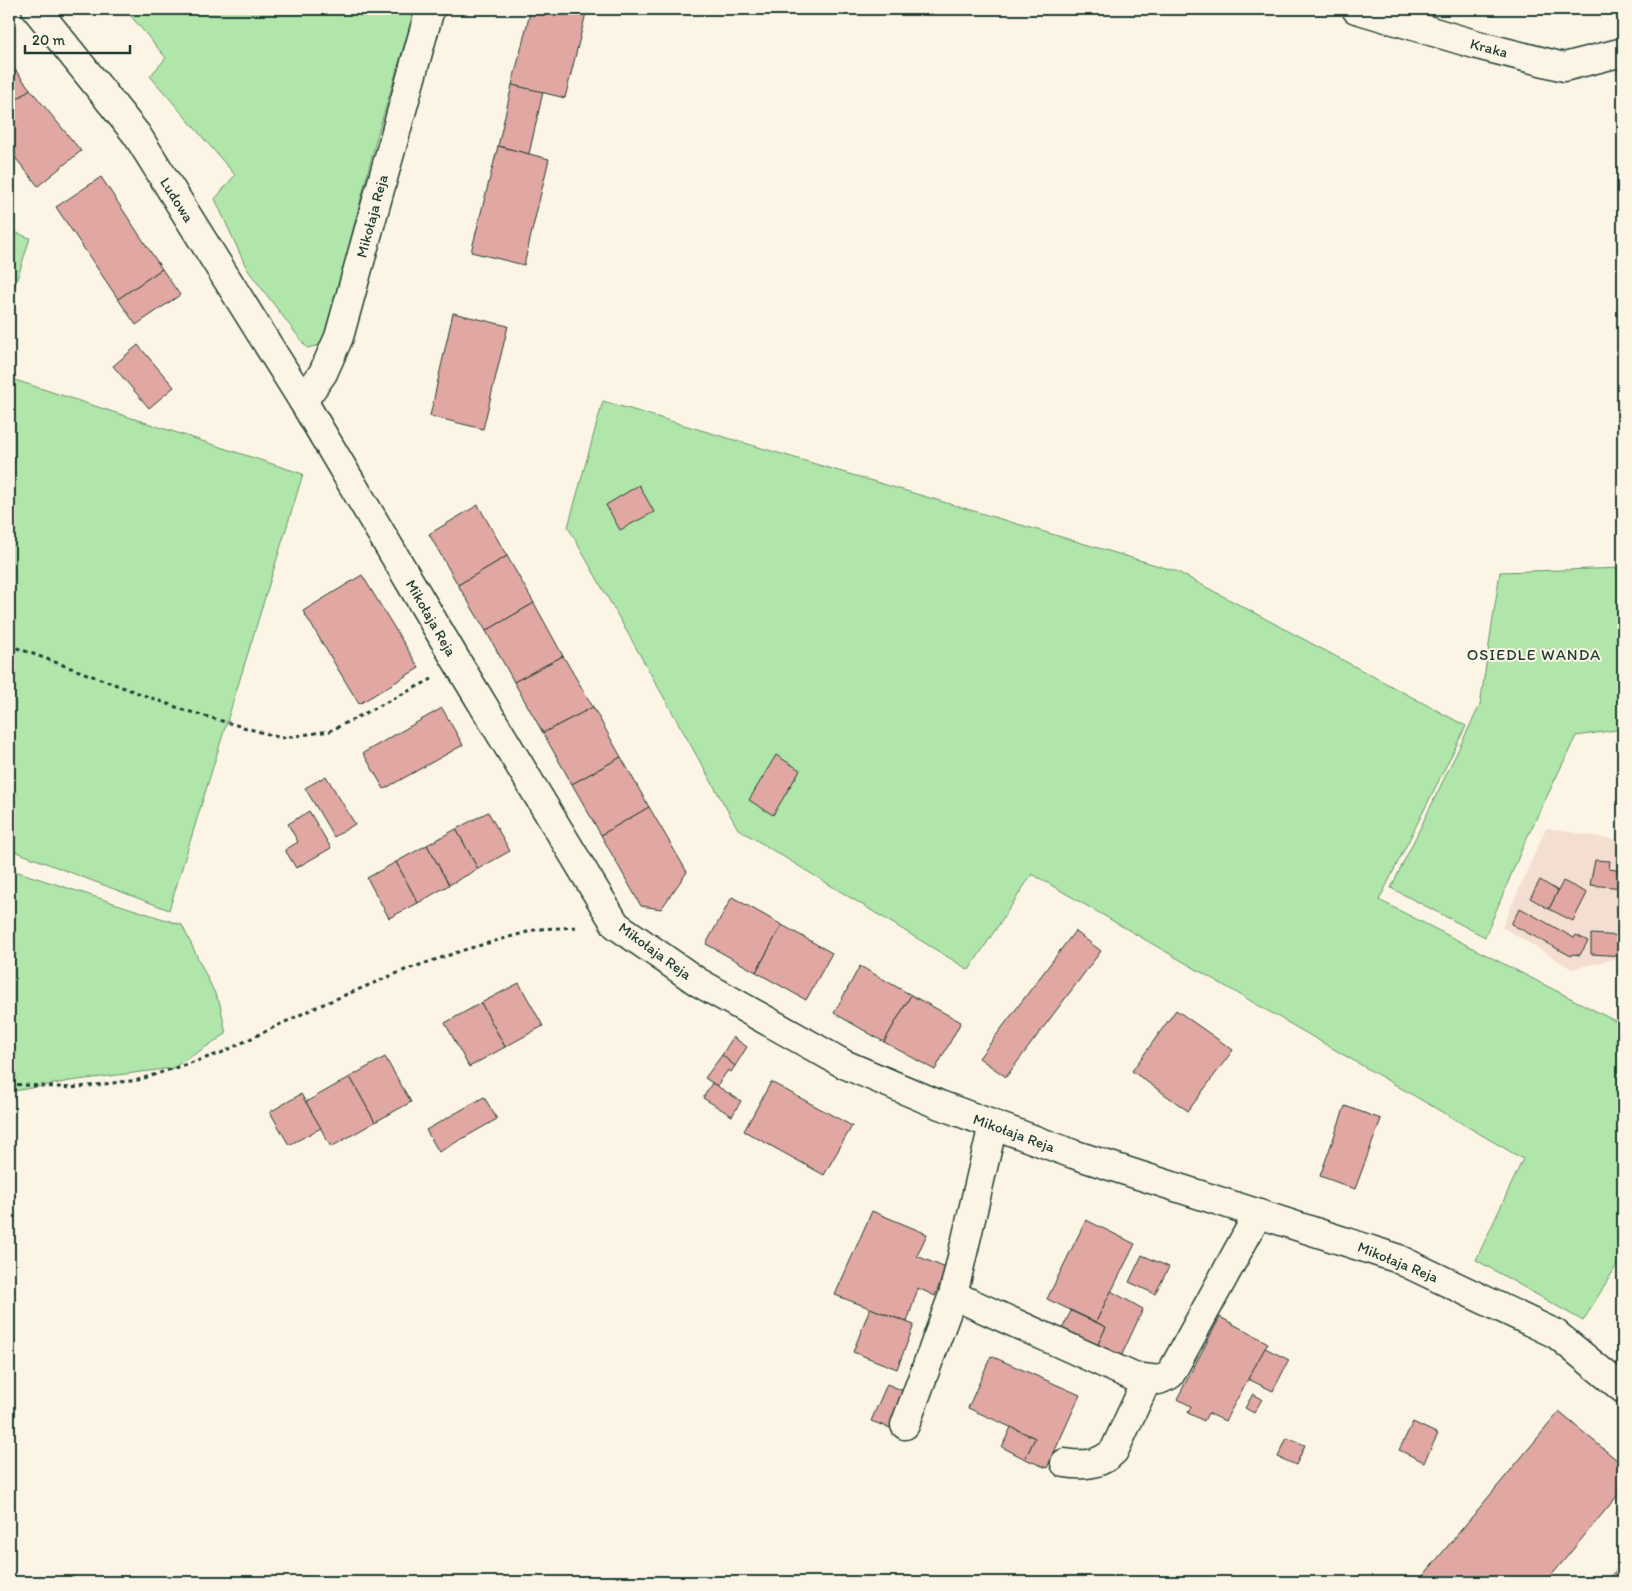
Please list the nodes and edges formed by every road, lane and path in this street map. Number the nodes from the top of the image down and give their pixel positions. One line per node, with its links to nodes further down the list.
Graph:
1 (36, 9): 5 (street, Ludowa)
2 (430, 9): 5 (street, Mikołaja Reja)
3 (1356, 9): 4 (street, Kraka)
4 (1623, 52)
5 (303, 401): 7 (street, Mikołaja Reja)
6 (9, 645): 7 (path)
7 (458, 665): 8 (street, Mikołaja Reja)
8 (616, 925): 9 (path); 10 (street, Mikołaja Reja)
9 (9, 1084)
10 (993, 1124): 11 (street, Mikołaja Reja); 12 (street)
11 (1258, 1214): 13 (street); 14 (street, Mikołaja Reja)
12 (953, 1295): 13 (street); 15 (street)
13 (1147, 1380): 16 (street)
14 (1623, 1389)
15 (905, 1426)
16 (1065, 1463)

